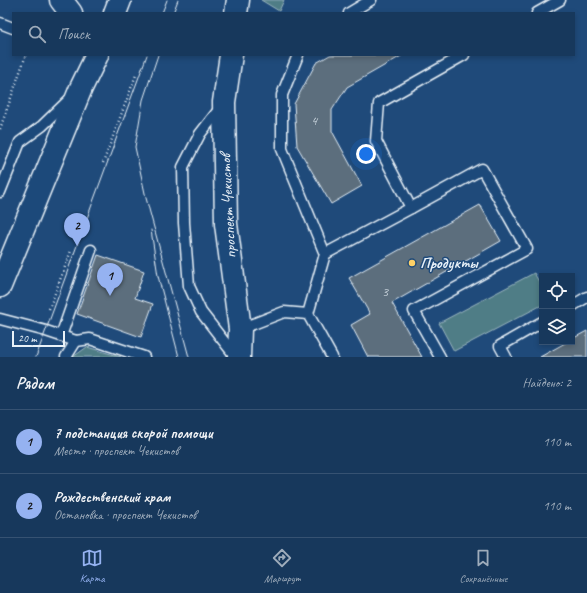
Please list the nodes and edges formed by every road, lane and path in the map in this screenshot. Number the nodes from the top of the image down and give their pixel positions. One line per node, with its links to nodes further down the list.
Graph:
1 (61, 0): 6 (main road)
2 (120, 0): 7 (main road)
3 (238, 0): 8 (main road)
4 (371, 0): 9 (lane)
5 (560, 0): 10 (lane)
6 (70, 12)
7 (115, 12)
8 (236, 12)
9 (351, 12)
10 (540, 12)
11 (0, 23): 12 (lane)
12 (12, 28)
13 (26, 56): 21 (path)
14 (231, 56): 20 (main road, проспект Чекистов)
15 (298, 56): 27 (lane)
16 (462, 56): 24 (lane)
17 (95, 57): 19 (main road)
18 (136, 75): 22 (path)
19 (81, 88): 23 (lane); 28 (main road)
20 (224, 102): 35 (main road, проспект Чекистов); 40 (lane)
21 (0, 129)
22 (103, 163)
23 (0, 192)
24 (411, 208): 27 (lane); 43 (lane)
25 (91, 250): 36 (lane)
26 (71, 251): 31 (path)
27 (325, 254): 32 (lane)
28 (0, 286)
29 (587, 297): 30 (lane)
30 (575, 304)
31 (49, 309)
32 (308, 314): 35 (lane); 42 (lane)
33 (0, 319): 36 (lane)
34 (539, 324): 44 (lane)
35 (240, 329): 41 (main road, проспект Чекистов)
36 (61, 336): 37 (lane)
37 (76, 341): 38 (lane); 39 (lane)
38 (66, 357)
39 (144, 357)
40 (236, 357)
41 (239, 357)
42 (332, 357)
43 (440, 357)
44 (506, 357)

